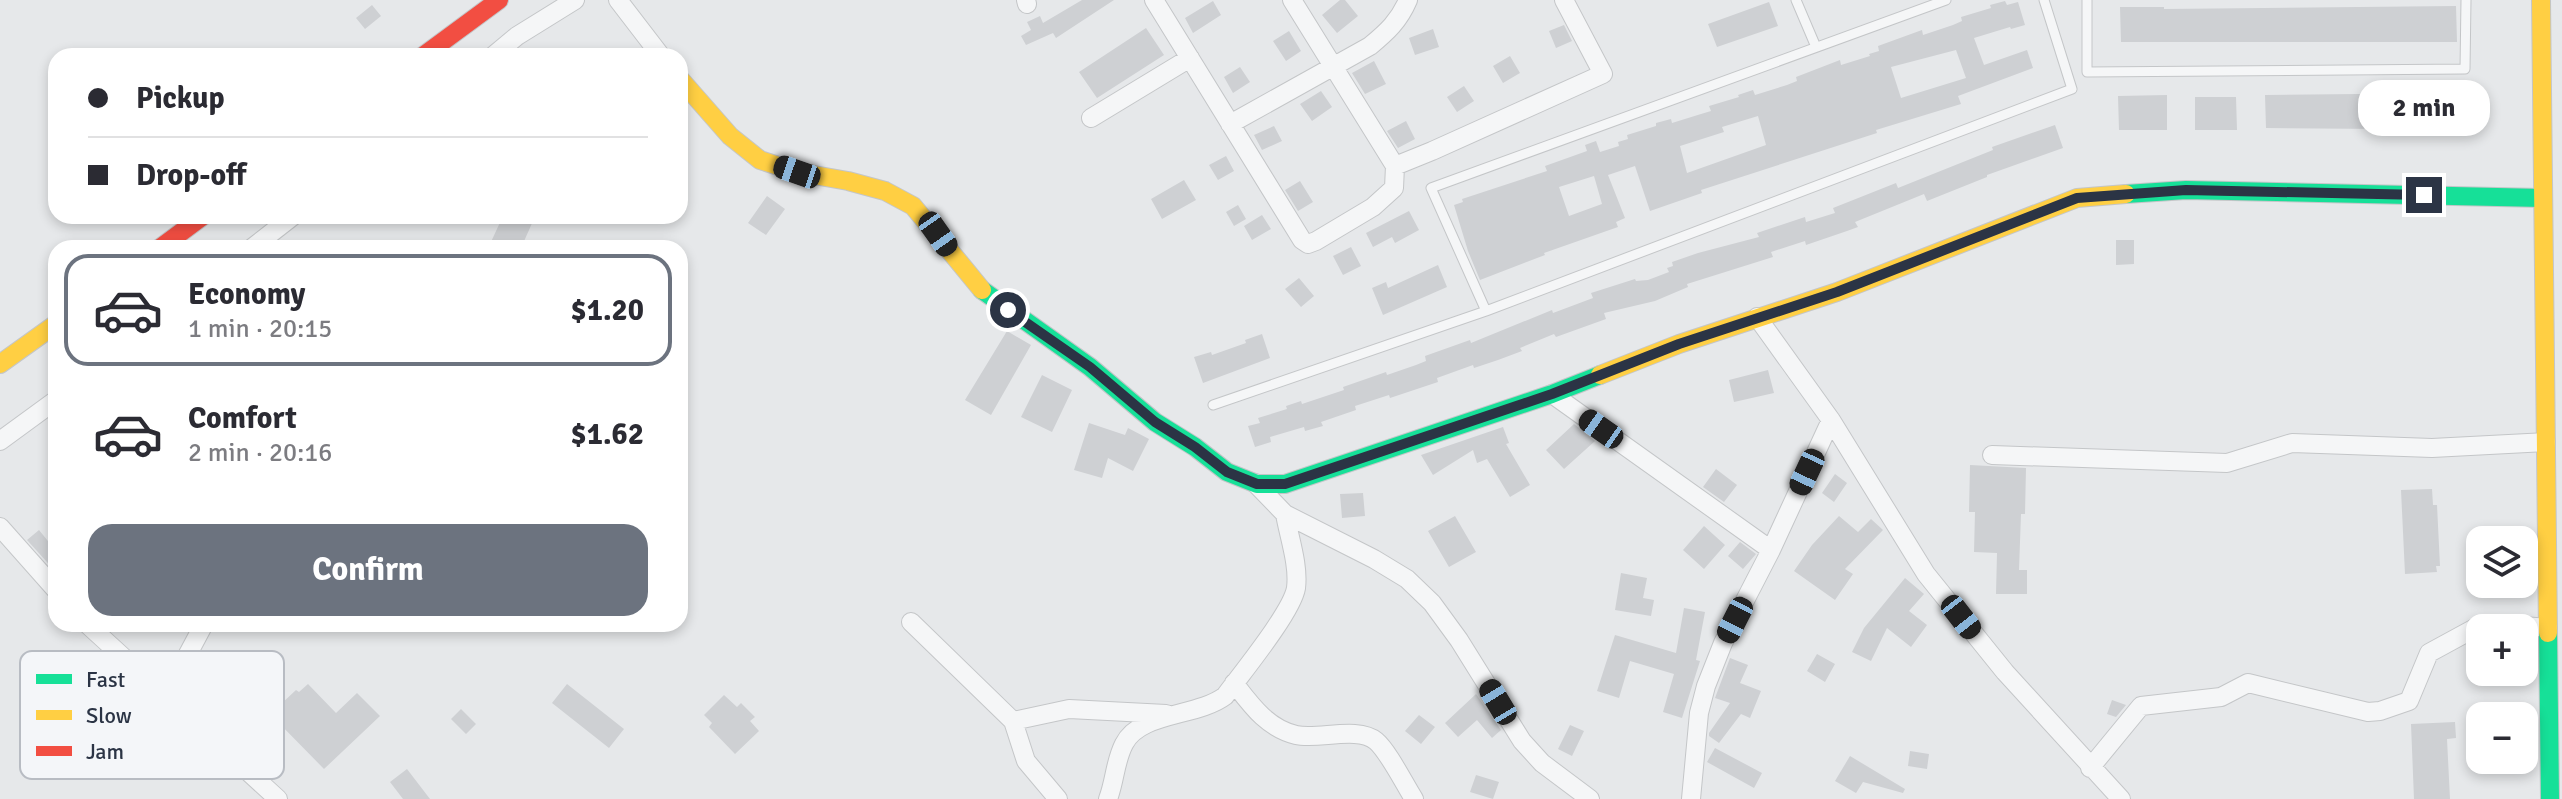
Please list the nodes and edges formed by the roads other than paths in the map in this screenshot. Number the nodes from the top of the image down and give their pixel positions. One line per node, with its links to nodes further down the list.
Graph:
1 (499, 0): 15 (main road)
2 (575, 0): 16 (street)
3 (618, 0): 17 (street)
4 (1292, 0): 19 (street)
5 (1408, 0): 19 (street)
6 (1564, 0): 25 (street)
7 (1796, 0): 14 (lane)
8 (1946, 0): 14 (lane)
9 (2044, 0): 22 (lane)
10 (2087, 0): 20 (lane)
11 (2466, 0): 20 (lane)
12 (2541, 0): 26 (main road)
13 (1158, 1): 18 (street)
14 (1816, 47): 31 (lane)
15 (434, 48)
16 (503, 48)
17 (655, 48)
18 (1190, 58): 23 (street); 24 (street)
19 (1332, 67): 24 (street); 25 (street)
20 (2087, 72): 22 (lane)
21 (688, 88): 43 (main road)
22 (2072, 89): 31 (lane)
23 (1091, 118)
24 (1230, 124): 25 (street)
25 (1395, 166)
26 (2543, 198): 32 (main road); 36 (main road)
27 (192, 224): 29 (main road)
28 (283, 224): 30 (street)
29 (171, 240)
30 (262, 240)
31 (1486, 311): 37 (lane)
32 (1757, 317): 35 (main road); 39 (street)
33 (48, 330): 34 (main road)
34 (0, 364)
35 (1552, 394): 43 (main road); 46 (street)
36 (2554, 399): 41 (main road)
37 (1213, 405)
38 (48, 406): 40 (street)
39 (1831, 420): 46 (street); 57 (street)
40 (0, 441)
41 (2546, 442): 42 (street); 49 (main road)
42 (1992, 455)
43 (1255, 483): 44 (street)
44 (1285, 514): 54 (street); 63 (street)
45 (0, 527): 47 (street)
46 (1771, 550): 64 (street)
47 (48, 581)
48 (911, 622): 56 (street)
49 (2548, 628): 57 (street); 66 (main road)
50 (96, 632): 52 (street)
51 (200, 632): 53 (street)
52 (116, 651)
53 (190, 651)
54 (1234, 683): 55 (street); 62 (street)
55 (1177, 715): 56 (street); 61 (street)
56 (1013, 721): 60 (street)
57 (2090, 768): 65 (street)
58 (256, 779): 59 (street)
59 (278, 799)
60 (1058, 799)
61 (1108, 799)
62 (1414, 799)
63 (1590, 799)
64 (1691, 799)
65 (2121, 799)
66 (2550, 799)

